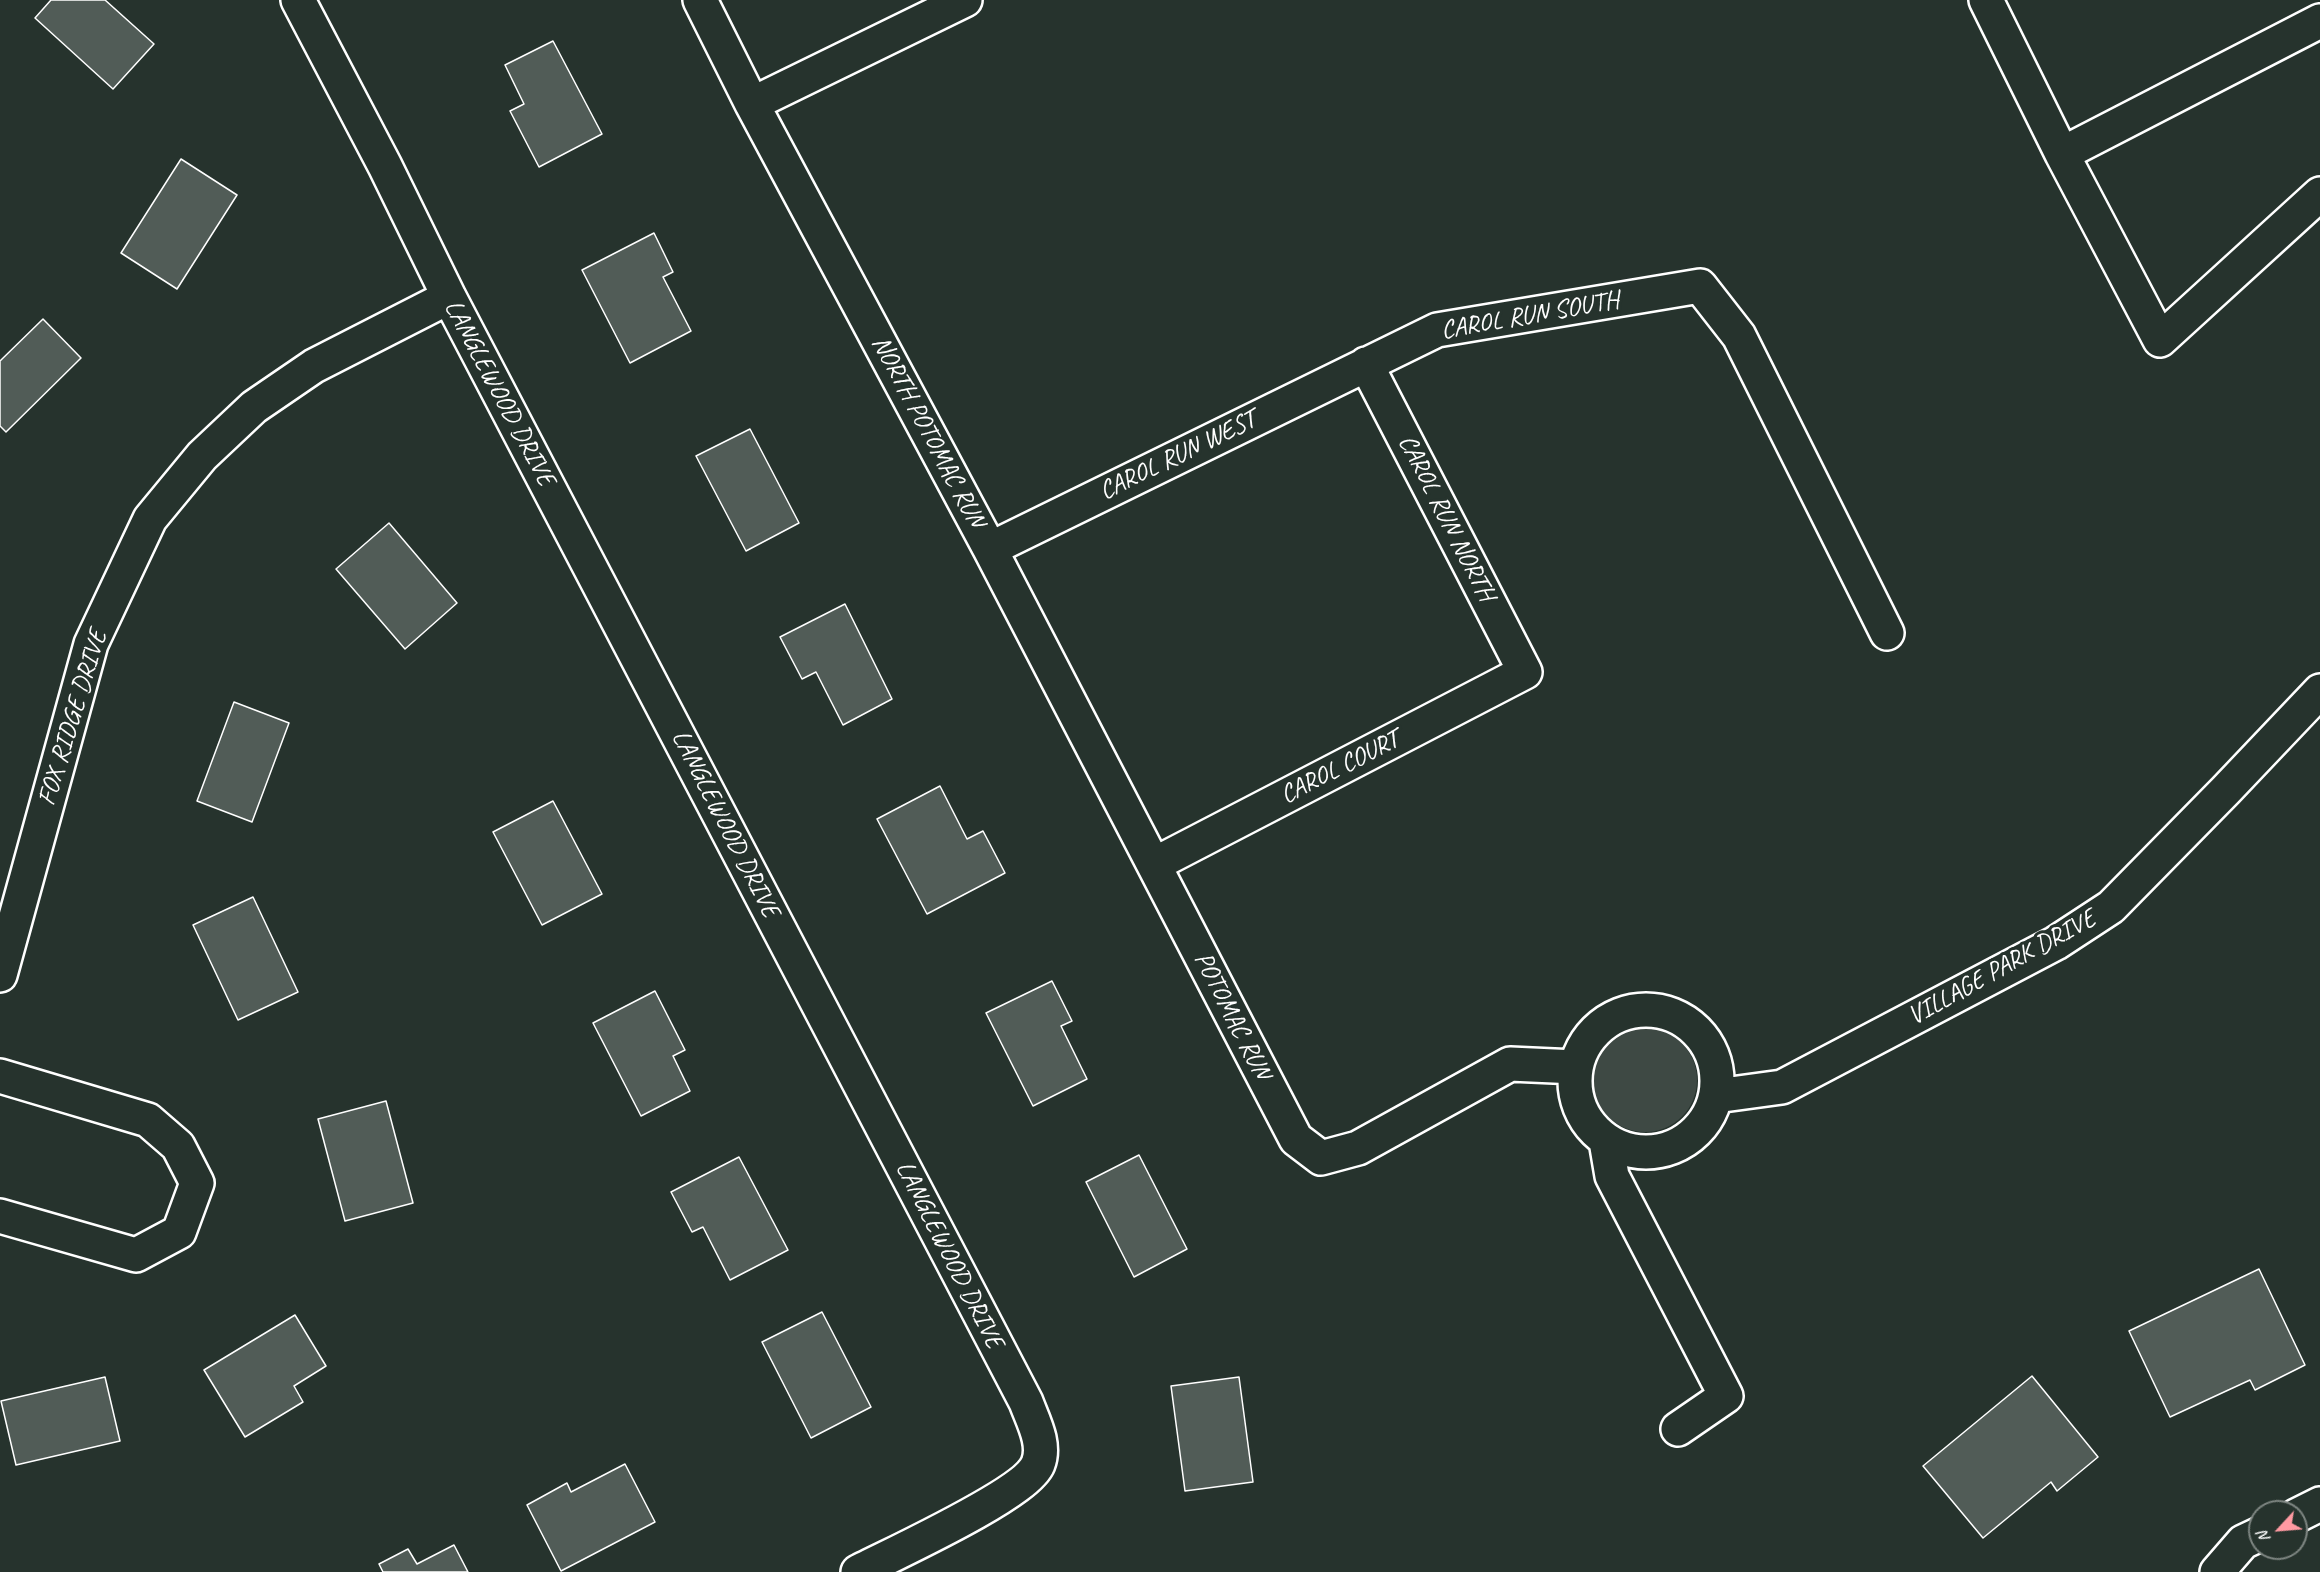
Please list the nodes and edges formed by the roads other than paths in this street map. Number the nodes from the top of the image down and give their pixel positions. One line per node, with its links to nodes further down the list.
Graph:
1 (298, 0): 9 (street, LANGLEWOOD DRIVE)
2 (700, 0): 6 (street, NORTH POTOMAC RUN)
3 (965, 0): 6 (street)
4 (1986, 0): 7 (street)
5 (2320, 21): 7 (street)
6 (752, 104): 11 (street, NORTH POTOMAC RUN)
7 (2061, 154): 8 (street)
8 (2320, 194)
9 (449, 297): 16 (street, FOX RIDGE DRIVE); 24 (street, LANGLEWOOD DRIVE)
10 (1366, 364): 11 (street, CAROL RUN WEST); 12 (street, CAROL RUN SOUTH); 13 (street, CAROL RUN NORTH)
11 (990, 549): 15 (street, NORTH POTOMAC RUN)
12 (1887, 633)
13 (1525, 672): 15 (street, CAROL COURT)
14 (2320, 691): 19 (street, VILLAGE PARK DRIVE)
15 (1155, 864): 17 (street, POTOMAC RUN)
16 (0, 975)
17 (1576, 1067): 19 (street); 20 (street)
18 (0, 1076): 21 (street)
19 (1716, 1096): 20 (street)
20 (1606, 1141): 22 (street)
21 (0, 1216)
22 (1678, 1429)
23 (2248, 1540): 25 (street)
24 (858, 1572)
25 (2217, 1572)

